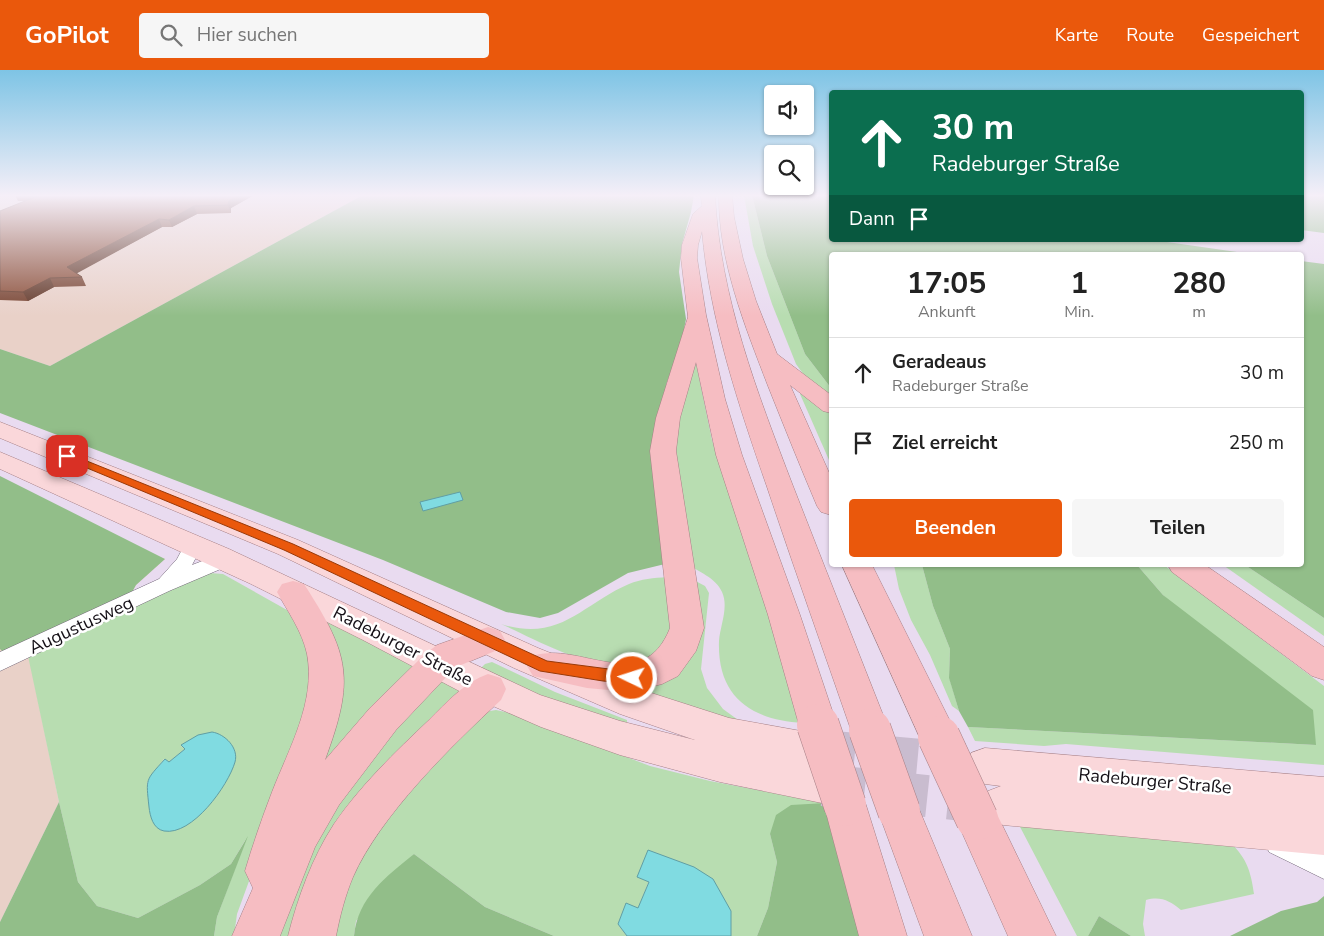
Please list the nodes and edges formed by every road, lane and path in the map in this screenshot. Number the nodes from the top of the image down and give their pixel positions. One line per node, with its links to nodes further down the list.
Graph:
1 (695, 235): 4 (highway)
2 (713, 235): 35 (highway, bridge)
3 (730, 235): 5 (highway)
4 (697, 315): 21 (highway); 24 (highway)
5 (768, 357): 6 (highway); 9 (highway)
6 (829, 404)
7 (0, 428): 17 (main road)
8 (0, 460): 10 (main road, Radeburger Straße)
9 (829, 501)
10 (193, 546): 11 (main road, Radeburger Straße); 15 (street, Augustusweg)
11 (223, 560): 15 (street, Augustusweg); 16 (main road, Radeburger Straße)
12 (1186, 567): 22 (highway)
13 (1215, 567): 18 (highway)
14 (865, 572): 28 (highway, bridge)
15 (162, 586): 19 (street, Augustusweg)
16 (293, 592): 20 (main road, Radeburger Straße); 32 (highway)
17 (488, 640): 20 (highway); 21 (main road)
18 (1324, 644)
19 (0, 662)
20 (437, 664): 23 (main road, Radeburger Straße); 32 (highway)
21 (545, 666): 24 (main road)
22 (1324, 666)
23 (488, 689): 26 (main road, Radeburger Straße); 33 (highway)
24 (815, 737): 26 (highway, bridge)
25 (986, 766): 27 (main road, Radeburger Straße)
26 (834, 795): 34 (highway)
27 (1324, 797)
28 (990, 812): 29 (main road); 36 (highway)
29 (1250, 826): 30 (main road); 31 (street)
30 (1324, 834)
31 (1324, 865)
32 (255, 936)
33 (312, 936)
34 (883, 936)
35 (948, 936)
36 (1032, 936)

